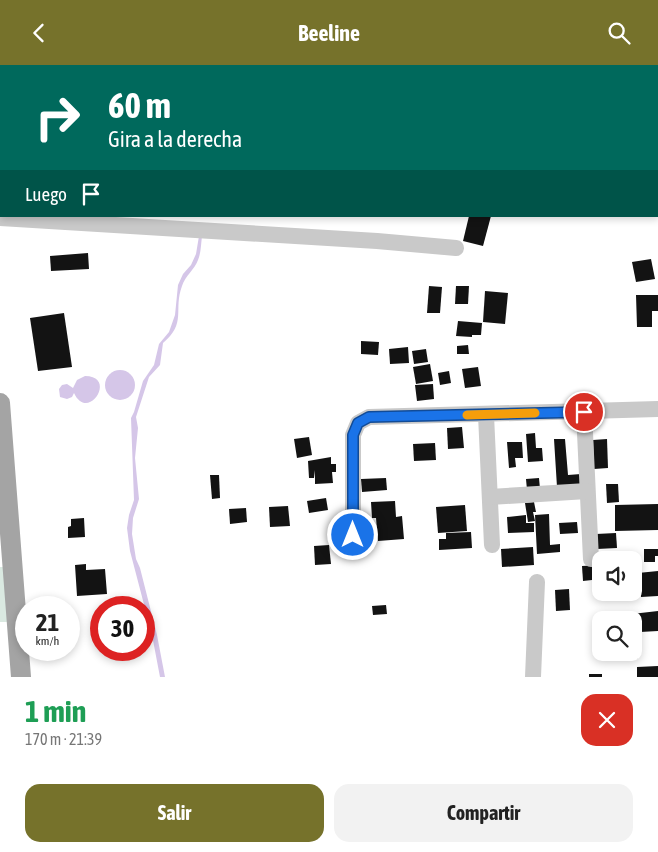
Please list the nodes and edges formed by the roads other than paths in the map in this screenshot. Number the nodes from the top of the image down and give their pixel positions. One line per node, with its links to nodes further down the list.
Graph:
1 (0, 218): 2 (street)
2 (456, 248)
3 (0, 403): 13 (main road)
4 (658, 409): 5 (street)
5 (584, 412): 6 (street); 7 (street)
6 (486, 415): 8 (street); 9 (street)
7 (587, 491): 8 (street); 11 (street)
8 (490, 497): 10 (street)
9 (353, 535)
10 (492, 545)
11 (591, 559)
12 (537, 583): 14 (street)
13 (21, 677)
14 (533, 677)

